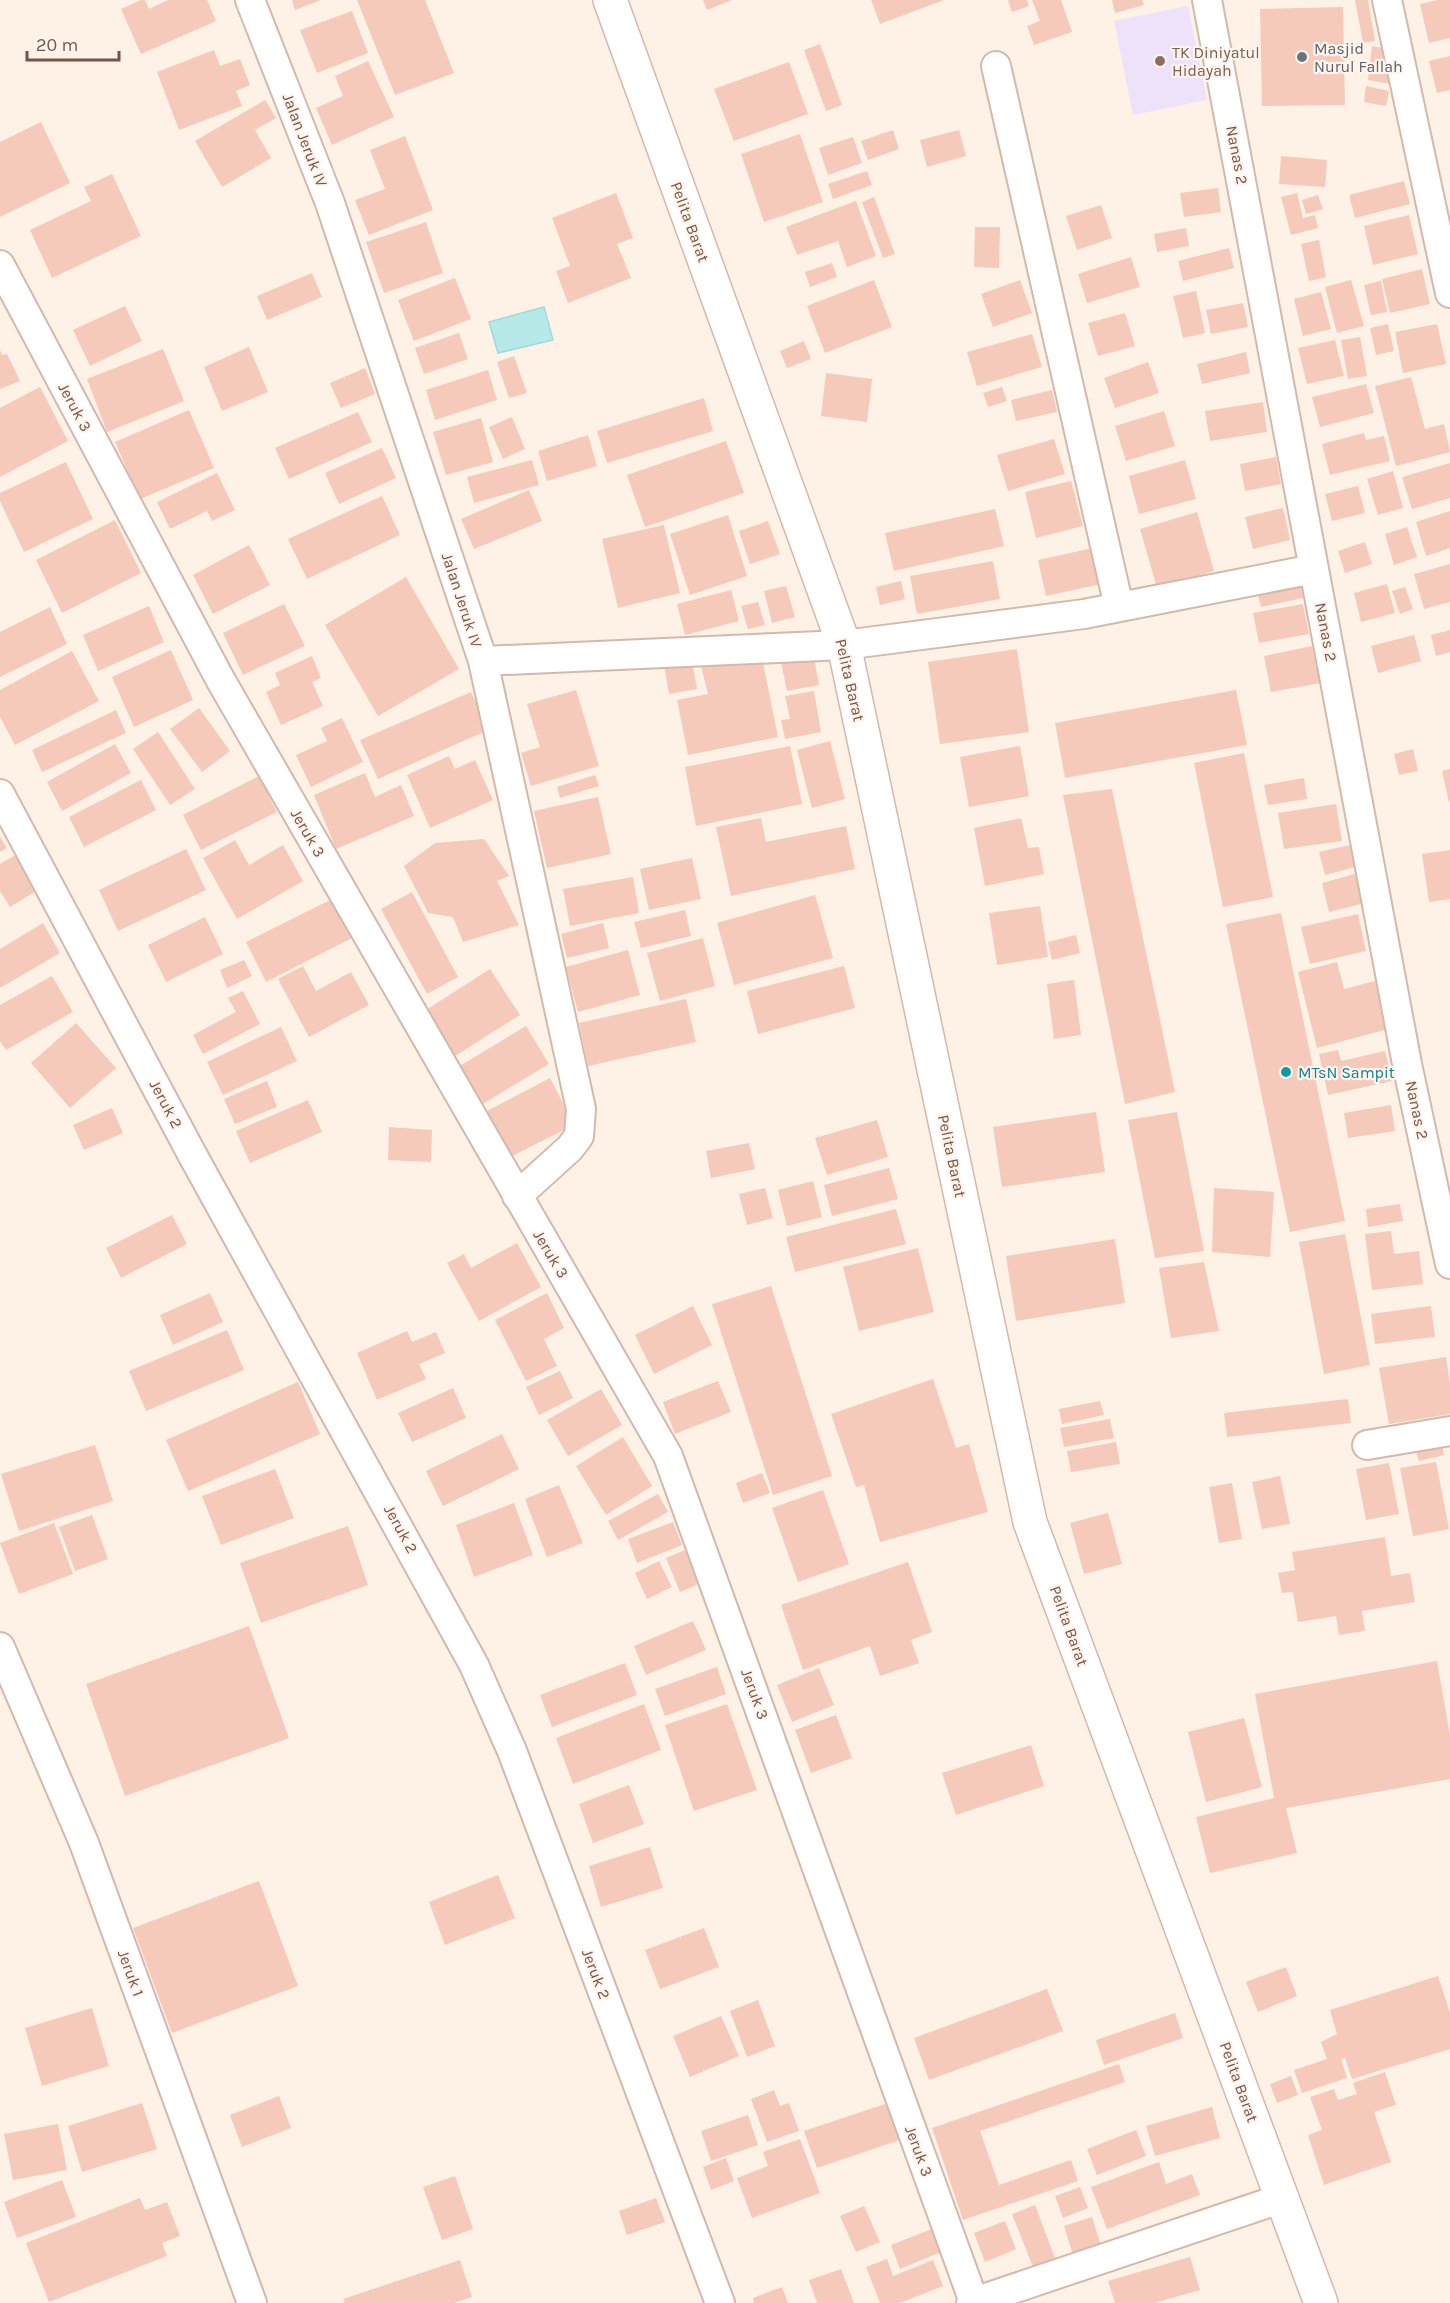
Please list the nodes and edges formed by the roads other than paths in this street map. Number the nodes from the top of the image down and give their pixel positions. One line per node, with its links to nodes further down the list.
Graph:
1 (250, 0): 11 (street, Jalan Jeruk IV)
2 (610, 0): 10 (street, Pelita Barat)
3 (1207, 0): 8 (street, Nanas 2)
4 (1387, 0): 7 (street)
5 (996, 66): 9 (street)
6 (0, 265): 13 (street, Jeruk 3)
7 (1450, 293)
8 (1314, 569): 9 (street); 14 (street, Nanas 2)
9 (1119, 607): 10 (street)
10 (844, 645): 11 (street); 18 (street, Pelita Barat)
11 (483, 661): 13 (street, Jalan Jeruk IV)
12 (0, 794): 20 (street, Jeruk 2)
13 (517, 1196): 21 (street, Jeruk 3)
14 (1450, 1264)
15 (1450, 1431): 16 (street)
16 (1367, 1444)
17 (0, 1647): 19 (street, Jeruk 1)
18 (1282, 2198): 21 (street); 22 (street, Pelita Barat)
19 (252, 2303)
20 (720, 2303)
21 (972, 2303)
22 (1320, 2303)

